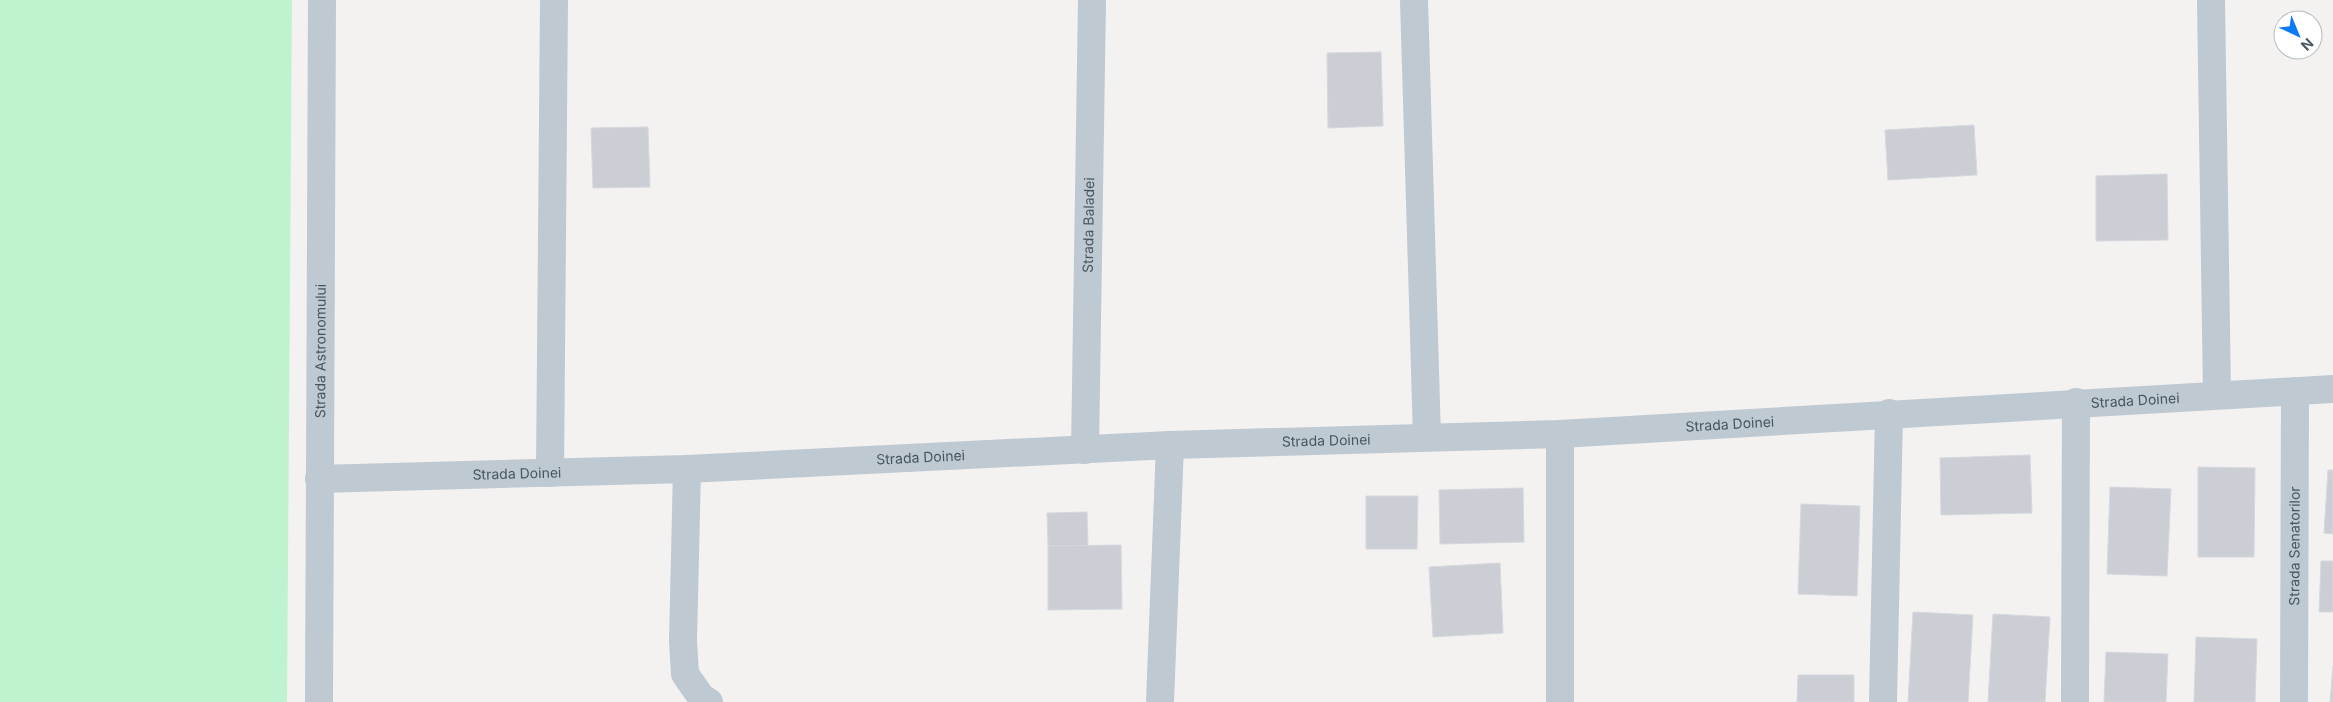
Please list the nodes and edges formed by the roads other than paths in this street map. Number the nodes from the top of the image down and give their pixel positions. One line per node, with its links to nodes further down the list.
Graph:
1 (322, 0): 17 (street, Strada Astronomului)
2 (554, 0): 16 (street)
3 (1092, 0): 14 (street, Strada Baladei)
4 (1414, 0): 12 (street)
5 (2211, 0): 8 (street)
6 (2333, 388): 7 (street, Strada Doinei)
7 (2295, 391): 8 (street, Strada Doinei); 24 (street, Strada Senatorilor)
8 (2217, 394): 9 (street, Strada Doinei)
9 (2076, 402): 10 (street, Strada Doinei); 23 (street)
10 (1890, 413): 11 (street, Strada Doinei); 22 (street)
11 (1560, 434): 12 (street, Strada Doinei); 21 (street)
12 (1427, 437): 13 (street, Strada Doinei)
13 (1170, 445): 14 (street, Strada Doinei); 20 (street)
14 (1085, 450): 15 (street, Strada Doinei)
15 (688, 470): 16 (street, Strada Doinei); 19 (street)
16 (550, 473): 17 (street, Strada Doinei)
17 (319, 479): 18 (street, Strada Astronomului)
18 (319, 702)
19 (709, 702)
20 (1160, 702)
21 (1560, 702)
22 (1883, 702)
23 (2075, 702)
24 (2294, 702)

